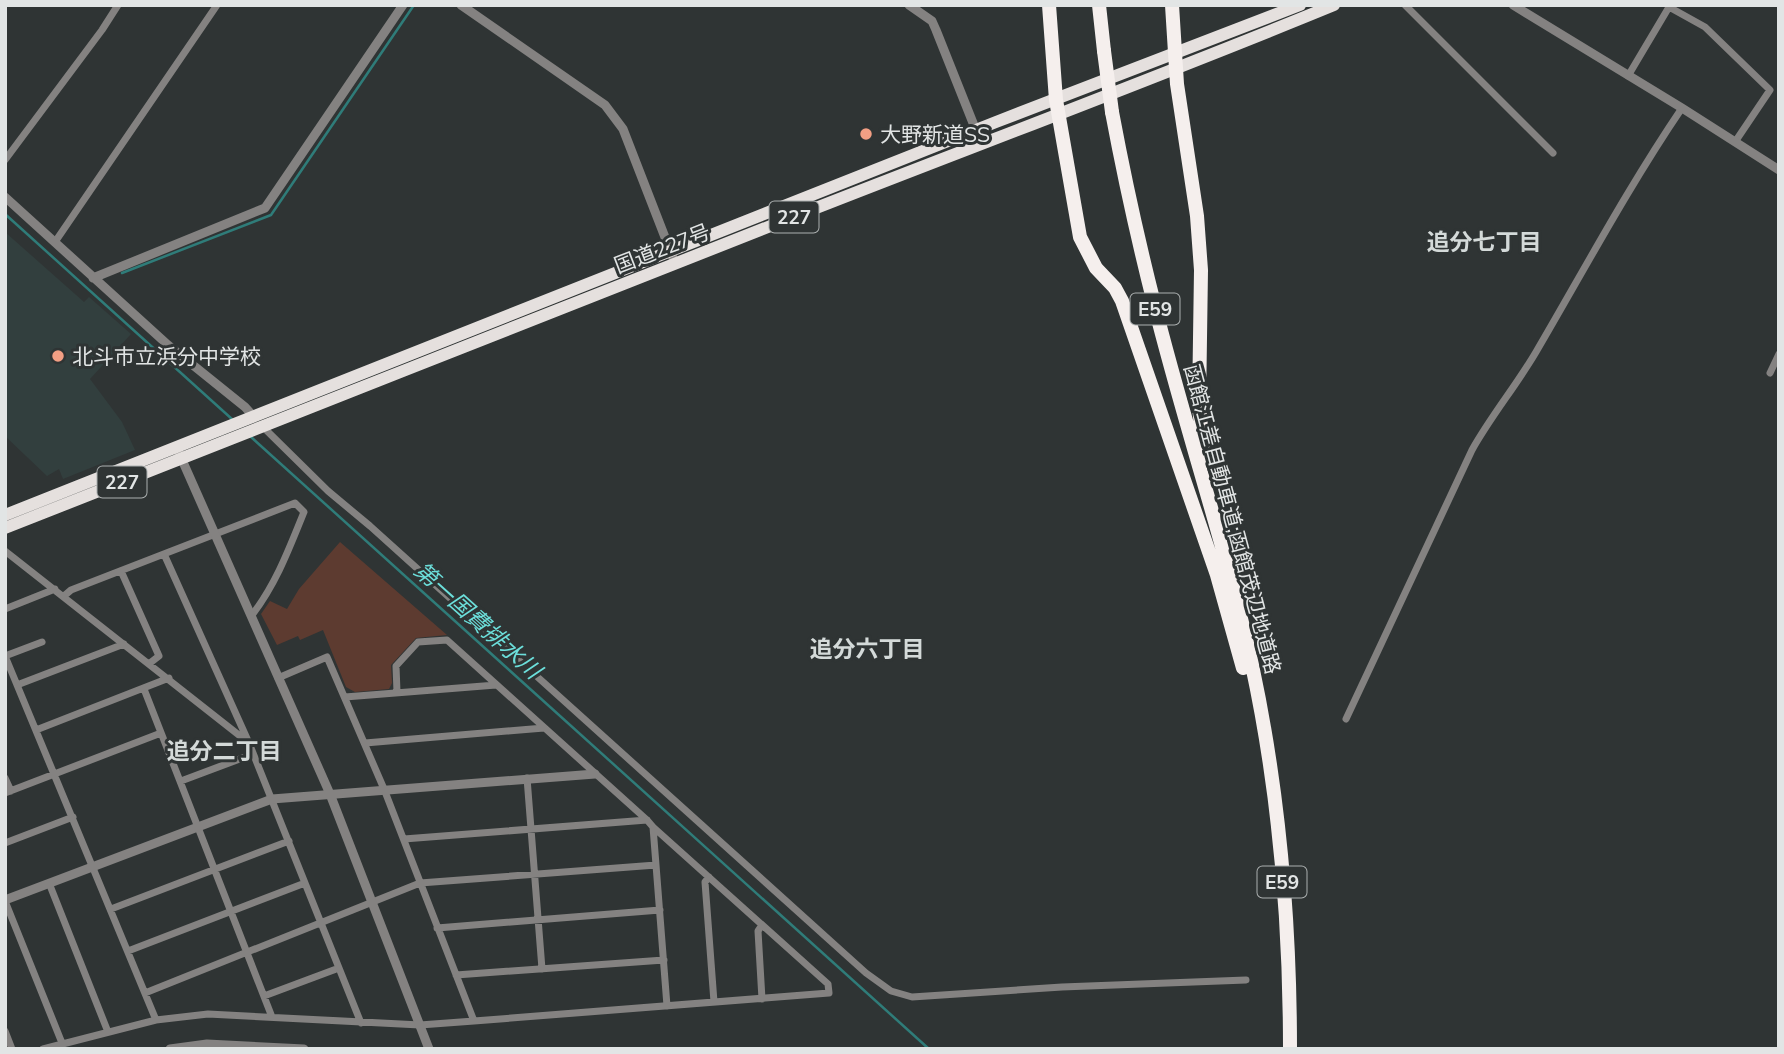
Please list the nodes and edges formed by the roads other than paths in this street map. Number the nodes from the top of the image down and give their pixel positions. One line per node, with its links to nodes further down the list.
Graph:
1 (118, 5): 22 (street)
2 (217, 5): 25 (street)
3 (403, 5): 27 (street)
4 (461, 5): 26 (street)
5 (909, 5): 18 (street)
6 (1049, 5): 16 (highway)
7 (1099, 5): 32 (highway, 函館江差自動車道;函館茂辺地道路 / E59, bridge)
8 (1172, 5): 13 (highway)
9 (1300, 5): 13 (highway, 国道227号 / 227)
10 (1334, 5): 14 (highway, 国道227号 / 227)
11 (1405, 5): 21 (street)
12 (1513, 5): 15 (street)
13 (1175, 54): 14 (highway); 16 (highway, 国道227号 / 227)
14 (1176, 70): 16 (highway, 国道227号 / 227); 32 (highway)
15 (1628, 76): 17 (street); 19 (street)
16 (1057, 107): 18 (highway, 国道227号 / 227); 20 (highway, 国道227号 / 227); 46 (highway)
17 (1682, 108): 19 (street); 54 (street)
18 (976, 131): 20 (street); 26 (highway, 国道227号 / 227)
19 (1735, 142): 23 (street)
20 (981, 144): 26 (highway, 国道227号 / 227)
21 (1553, 153)
22 (5, 160)
23 (1779, 170)
24 (5, 197): 25 (street)
25 (55, 242): 27 (street)
26 (673, 258): 30 (highway, 国道227号 / 227)
27 (93, 278): 30 (street)
28 (1779, 354): 29 (street)
29 (1770, 373)
30 (254, 424): 31 (highway, 国道227号 / 227); 31 (highway, 国道227号 / 227); 100 (street)
31 (179, 453): 33 (highway, 国道227号 / 227); 34 (highway, 国道227号 / 227); 35 (street)
32 (1210, 504): 46 (highway, 函館江差自動車道;函館茂辺地道路 / E59)
33 (5, 515)
34 (5, 528)
35 (215, 534): 37 (street); 42 (street); 42 (street)
36 (5, 551): 39 (street)
37 (164, 554): 38 (street); 58 (street)
38 (121, 571): 40 (street); 45 (street)
39 (55, 589): 40 (street); 41 (street)
40 (64, 597): 44 (street)
41 (5, 609)
42 (252, 615): 48 (street)
43 (42, 642): 49 (street)
44 (124, 644): 45 (street); 49 (street)
45 (150, 663): 47 (street)
46 (1247, 664): 119 (highway, 函館江差自動車道;函館茂辺地道路 / E59)
47 (169, 678): 51 (street); 58 (street)
48 (278, 678): 53 (street); 68 (street)
49 (17, 685): 56 (street)
50 (496, 685): 52 (street); 52 (street); 55 (street)
51 (144, 689): 56 (street); 57 (street)
52 (397, 692): 53 (street)
53 (345, 697): 59 (street)
54 (1346, 719)
55 (544, 728): 59 (street); 62 (street)
56 (36, 730): 61 (street)
57 (161, 733): 61 (street); 65 (street)
58 (249, 743): 60 (street)
59 (365, 743): 66 (street)
60 (254, 754): 65 (street); 69 (street)
61 (54, 774): 67 (street); 70 (street)
62 (595, 774): 64 (street); 71 (street)
63 (5, 778): 67 (street)
64 (527, 778): 66 (street); 73 (street)
65 (181, 781): 72 (street)
66 (384, 789): 68 (street); 74 (street)
67 (8, 792)
68 (330, 794): 69 (street); 86 (street)
69 (272, 799): 72 (street); 75 (street)
70 (73, 817): 76 (street); 78 (street)
71 (650, 823): 73 (street); 77 (street); 81 (street)
72 (197, 826): 78 (street); 79 (street)
73 (530, 829): 74 (street); 80 (street)
74 (404, 839): 84 (street)
75 (289, 841): 79 (street); 83 (street)
76 (5, 843)
77 (656, 865): 80 (street); 88 (street)
78 (93, 866): 82 (street); 87 (street)
79 (214, 870): 87 (street); 89 (street)
80 (534, 874): 84 (street); 90 (street)
81 (709, 877): 92 (street); 104 (street)
82 (48, 883): 85 (street); 112 (street)
83 (305, 883): 89 (street); 91 (street)
84 (420, 883): 86 (street); 93 (street)
85 (5, 900): 113 (street)
86 (372, 902): 91 (street); 110 (street)
87 (111, 909): 94 (street)
88 (660, 910): 90 (street); 96 (street)
89 (231, 911): 94 (street); 95 (street)
90 (538, 920): 93 (street); 98 (street)
91 (321, 924): 95 (street); 97 (street)
92 (762, 925): 103 (street); 103 (street)
93 (438, 928): 99 (street)
94 (128, 951): 101 (street)
95 (246, 953): 101 (street); 102 (street)
96 (664, 960): 98 (street); 105 (street)
97 (339, 968): 102 (street); 109 (street)
98 (542, 969): 99 (street)
99 (456, 975): 108 (street)
100 (1246, 980)
101 (145, 993): 107 (street)
102 (264, 996): 106 (street)
103 (762, 999): 104 (street)
104 (714, 1002): 105 (street)
105 (667, 1006): 108 (street)
106 (272, 1017): 107 (street); 109 (street)
107 (156, 1020): 112 (street)
108 (474, 1021): 110 (street)
109 (361, 1023): 110 (street)
110 (420, 1025): 118 (street)
111 (5, 1031): 114 (street)
112 (108, 1032): 113 (street)
113 (62, 1044): 115 (street)
114 (12, 1049)
115 (43, 1049)
116 (170, 1049): 117 (street)
117 (304, 1049)
118 (429, 1049)
119 (1290, 1049)

